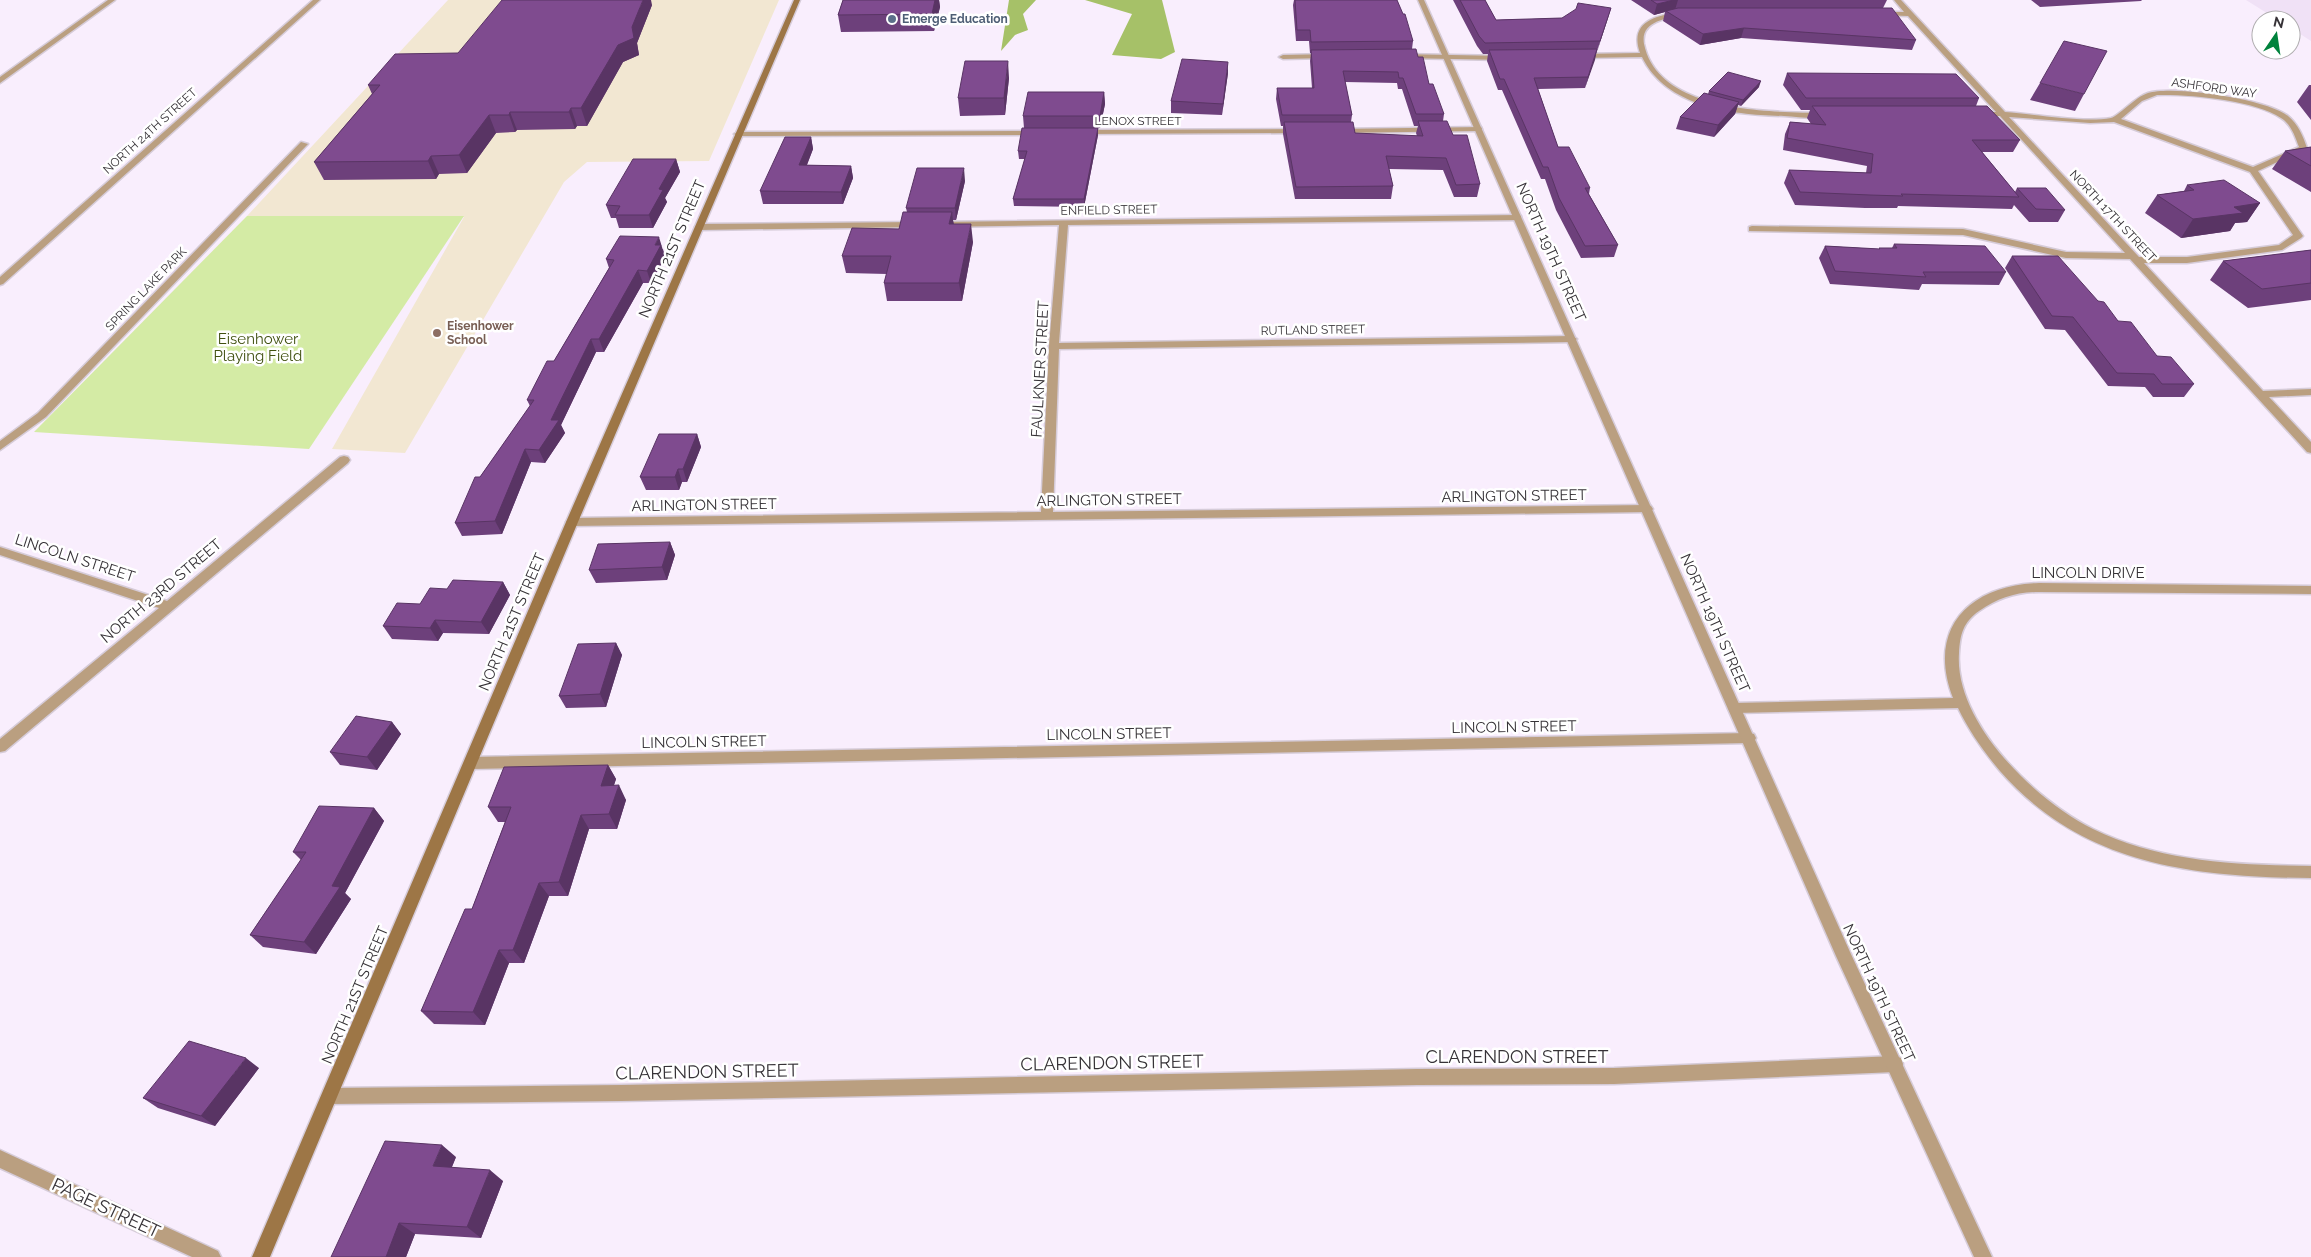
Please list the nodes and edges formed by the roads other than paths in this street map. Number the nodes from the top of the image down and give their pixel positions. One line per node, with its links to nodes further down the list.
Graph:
1 (112, 0): 16 (street)
2 (317, 0): 34 (street, NORTH 24TH STREET)
3 (797, 0): 26 (main road, NORTH 21ST STREET)
4 (1421, 0): 13 (street, NORTH 19TH STREET)
5 (1897, 0): 8 (street, NORTH 17TH STREET)
6 (1691, 14): 9 (street)
7 (1869, 14): 8 (street)
8 (1909, 14): 18 (street, NORTH 17TH STREET)
9 (1642, 55): 14 (street); 19 (street)
10 (1283, 56): 11 (street)
11 (1340, 56)
12 (1397, 56): 13 (street)
13 (1445, 56): 15 (street); 21 (street, NORTH 19TH STREET)
14 (1576, 56)
15 (1509, 58)
16 (0, 81)
17 (1973, 114): 18 (street)
18 (2002, 114): 20 (street); 33 (street, NORTH 17TH STREET)
19 (1837, 115)
20 (2115, 120): 28 (street); 28 (street, ASHFORD WAY)
21 (1478, 129): 23 (street); 29 (street, NORTH 19TH STREET)
22 (1309, 131): 24 (street, LENOX STREET)
23 (1329, 131)
24 (1077, 132)
25 (1048, 133): 26 (street)
26 (738, 134): 31 (main road, NORTH 21ST STREET)
27 (304, 144): 39 (street, SPRING LAKE PARK)
28 (2253, 170): 33 (street)
29 (1518, 218): 30 (street, ENFIELD STREET); 35 (street, NORTH 19TH STREET)
30 (1064, 223): 31 (street, ENFIELD STREET); 36 (street, FAULKNER STREET)
31 (699, 227): 44 (main road, NORTH 21ST STREET)
32 (1752, 229): 33 (street)
33 (2135, 258): 38 (street, NORTH 17TH STREET)
34 (0, 282)
35 (1572, 339): 36 (street, RUTLAND STREET); 42 (street, NORTH 19TH STREET)
36 (1054, 346): 43 (street, FAULKNER STREET)
37 (2311, 392): 38 (street)
38 (2261, 394): 40 (street, NORTH 17TH STREET)
39 (0, 446)
40 (2311, 449)
41 (344, 460): 47 (street, NORTH 23RD STREET)
42 (1647, 509): 43 (street, ARLINGTON STREET); 49 (street, NORTH 19TH STREET)
43 (1047, 516): 44 (street, ARLINGTON STREET)
44 (572, 522): 52 (main road, NORTH 21ST STREET)
45 (0, 551): 47 (street, LINCOLN STREET)
46 (2311, 590): 48 (street, LINCOLN DRIVE)
47 (168, 606): 51 (street, NORTH 23RD STREET)
48 (1962, 703): 49 (street); 53 (street)
49 (1735, 708): 50 (street, NORTH 19TH STREET)
50 (1749, 738): 52 (street, LINCOLN STREET); 54 (street, NORTH 19TH STREET)
51 (0, 747)
52 (471, 763): 55 (main road, NORTH 21ST STREET)
53 (2311, 872)
54 (1895, 1064): 55 (street, CLARENDON STREET); 59 (street, NORTH 19TH STREET)
55 (330, 1096): 58 (main road, NORTH 21ST STREET)
56 (0, 1159): 57 (street, PAGE STREET)
57 (212, 1257)
58 (261, 1257)
59 (1983, 1257)

